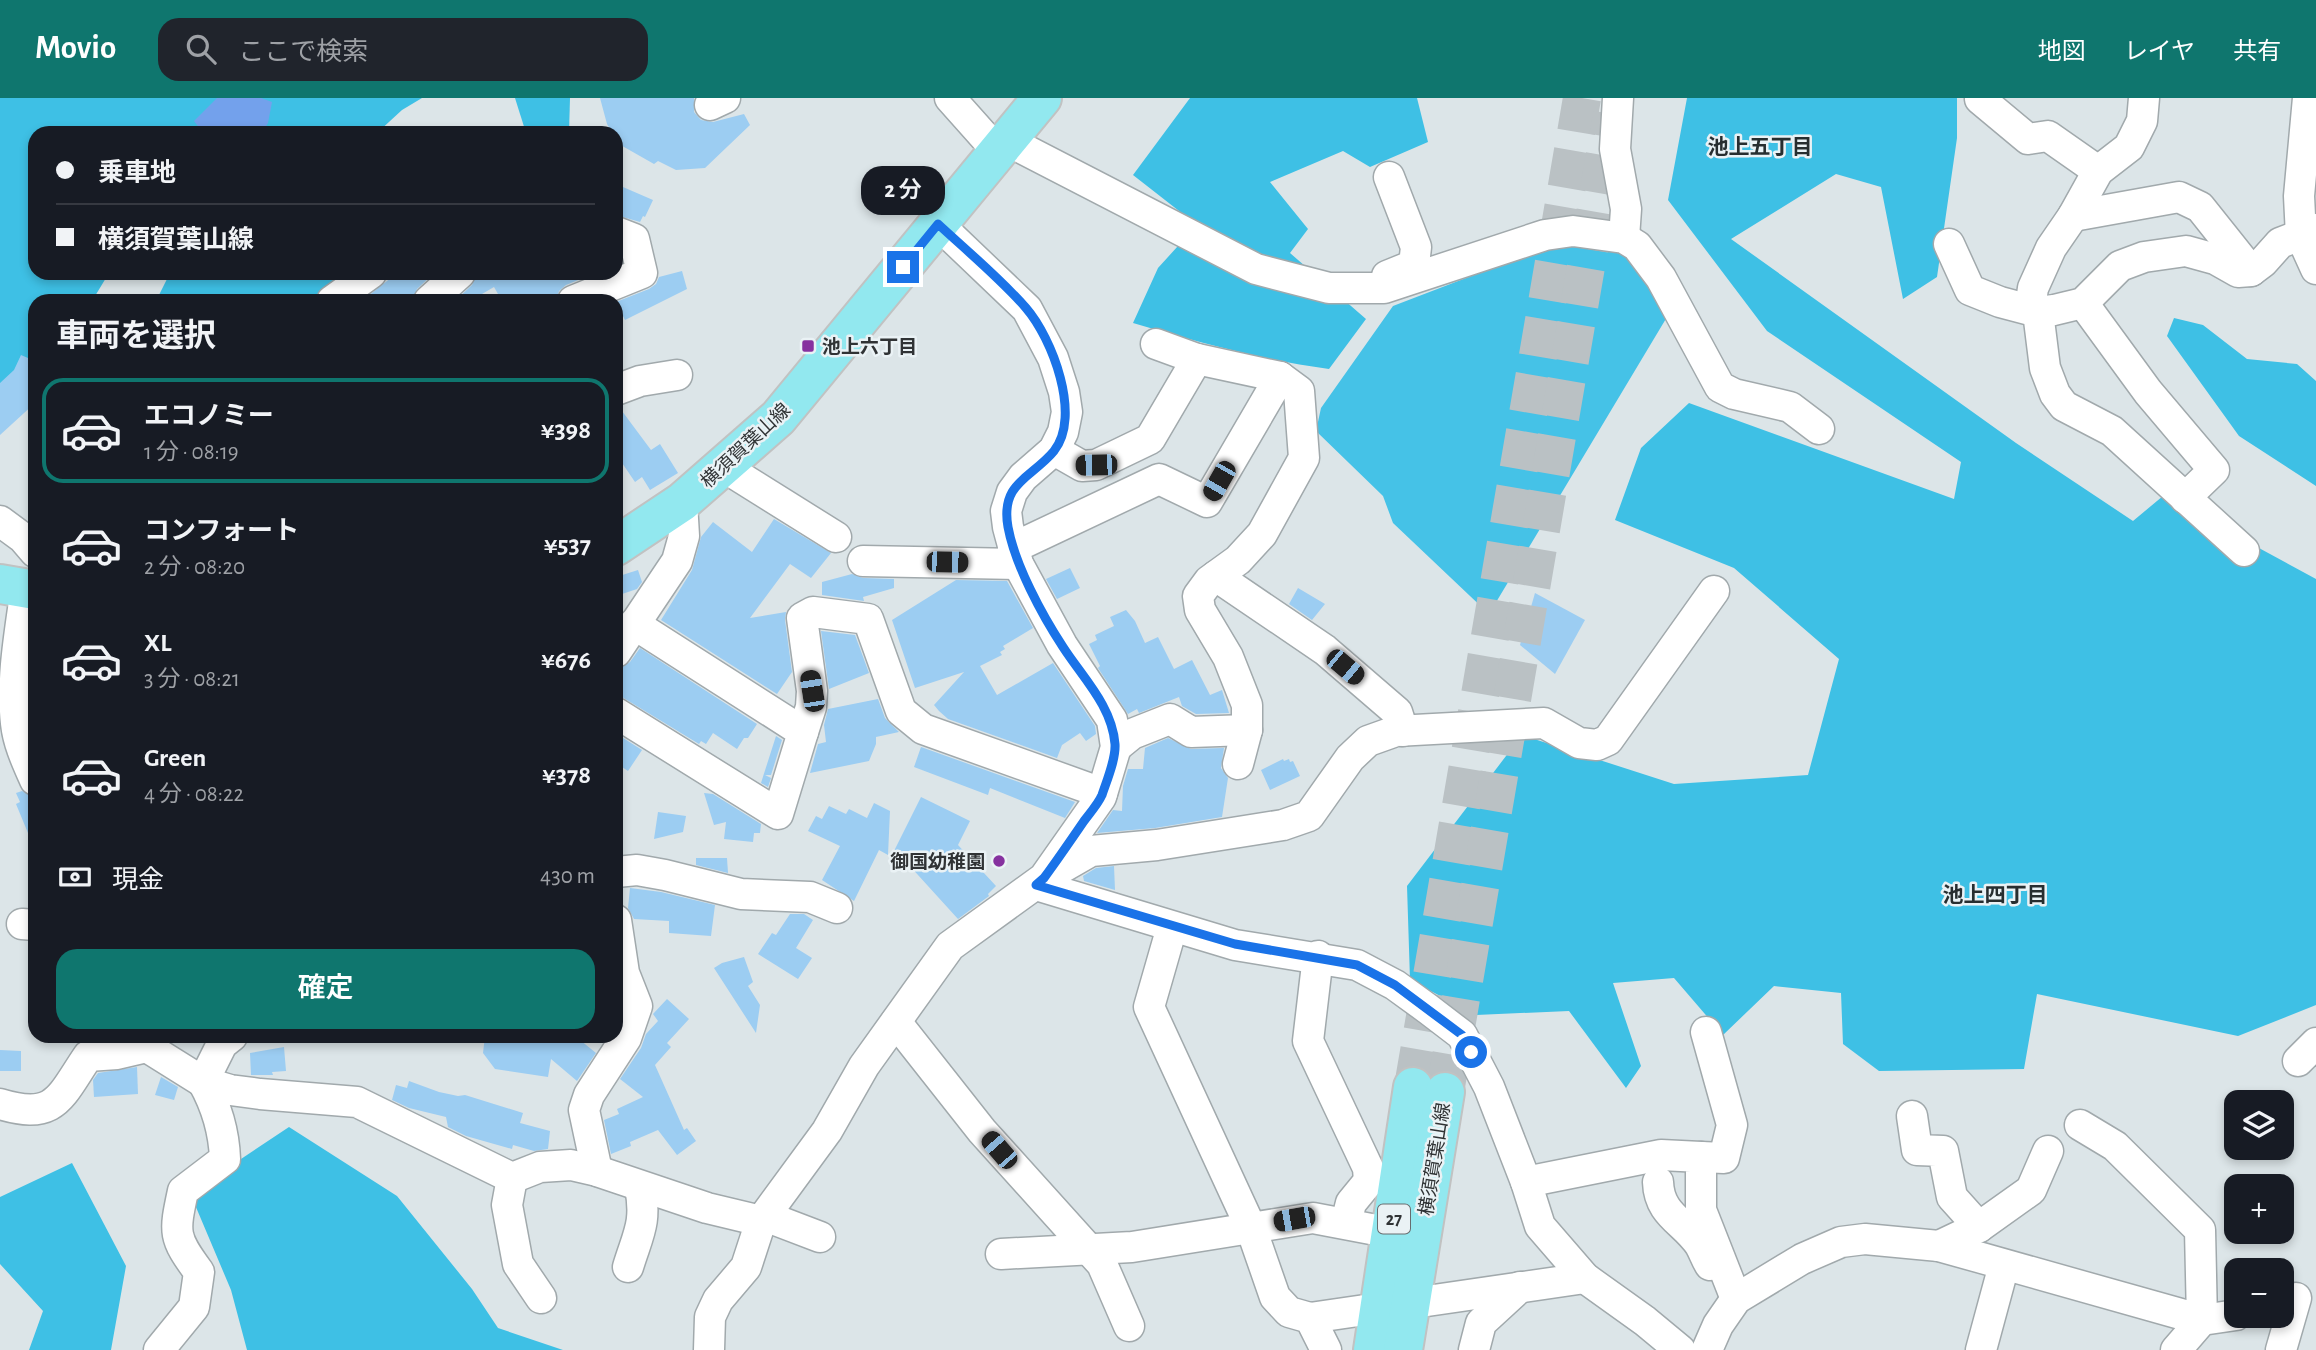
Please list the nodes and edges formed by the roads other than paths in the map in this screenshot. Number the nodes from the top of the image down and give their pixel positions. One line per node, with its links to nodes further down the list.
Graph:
1 (950, 98): 7 (street)
2 (1618, 98): 14 (street)
3 (2144, 98): 8 (street)
4 (2308, 98): 12 (street)
5 (1038, 99): 7 (main road, 横須賀葉山線)
6 (1980, 99): 8 (street)
7 (1003, 147): 11 (main road, 横須賀葉山線); 20 (street)
8 (2098, 171): 10 (street)
9 (1389, 177): 20 (street)
10 (2073, 216): 17 (street); 25 (street)
11 (938, 224): 32 (street); 33 (main road, 横須賀葉山線)
12 (2308, 232): 16 (street); 17 (street)
13 (623, 235): 23 (street)
14 (1624, 237): 20 (street); 31 (street)
15 (1948, 244): 25 (street)
16 (2316, 269)
17 (2251, 271): 24 (street)
18 (360, 280): 21 (street)
19 (452, 280): 22 (street)
20 (1384, 288)
21 (341, 294)
22 (437, 294)
23 (590, 294)
24 (2083, 303): 25 (street); 34 (street)
25 (2034, 310): 34 (street)
26 (1156, 344): 27 (street)
27 (1197, 359): 29 (street); 32 (street)
28 (677, 375): 30 (street)
29 (1280, 377): 41 (street); 43 (street)
30 (623, 387)
31 (1819, 429)
32 (1055, 450): 41 (street)
33 (724, 467): 35 (main road, 横須賀葉山線); 37 (street)
34 (2185, 498): 40 (street)
35 (682, 502): 38 (main road, 横須賀葉山線); 46 (street)
36 (0, 521): 39 (street)
37 (836, 537)
38 (623, 541)
39 (28, 544)
40 (2244, 551)
41 (1016, 556): 42 (street); 52 (street)
42 (863, 561)
43 (1216, 576): 49 (street); 50 (street)
44 (20, 587): 53 (street)
45 (1714, 591): 50 (street)
46 (634, 624): 47 (street); 51 (street)
47 (623, 641)
48 (623, 717): 51 (street)
49 (1247, 730): 52 (street); 54 (street)
50 (1403, 731): 57 (street)
51 (803, 733): 55 (street)
52 (1116, 747): 55 (street)
53 (28, 764)
54 (1238, 764)
55 (1102, 793): 57 (street)
56 (623, 871): 58 (street)
57 (1040, 881): 59 (street); 62 (street)
58 (837, 908)
59 (1172, 927): 60 (street); 83 (street)
60 (1318, 956): 78 (street); 81 (street)
61 (623, 967): 67 (street)
62 (896, 1022): 80 (street); 87 (street)
63 (1706, 1032): 74 (street)
64 (143, 1043): 70 (street)
65 (146, 1043): 69 (street)
66 (223, 1043): 69 (street)
67 (623, 1043)
68 (623, 1043): 76 (street)
69 (203, 1082): 77 (street); 101 (street)
70 (0, 1104)
71 (1912, 1116): 82 (street)
72 (2080, 1125): 99 (street)
73 (2048, 1151): 82 (street)
74 (1701, 1157): 75 (street); 96 (street)
75 (1659, 1169): 78 (street); 96 (street)
76 (597, 1171): 77 (street); 79 (street)
77 (512, 1178): 93 (street)
78 (1526, 1182): 91 (street)
79 (640, 1186): 80 (street); 90 (street)
80 (763, 1218): 85 (street); 102 (street)
81 (1346, 1223): 83 (street); 84 (street)
82 (1979, 1227): 86 (street)
83 (1251, 1228): 87 (street); 98 (street)
84 (1392, 1233): 95 (main road, 横須賀葉山線 / 27); 95 (main road, 横須賀葉山線 / 27)
85 (820, 1237)
86 (1939, 1246): 89 (street); 96 (street)
87 (1087, 1249): 88 (street); 100 (street)
88 (1001, 1254)
89 (2004, 1265): 99 (street); 109 (street)
90 (628, 1267)
91 (1585, 1278): 92 (street); 107 (street)
92 (1520, 1287): 95 (street); 106 (street)
93 (541, 1298)
94 (2298, 1300): 111 (street)
95 (1395, 1305): 98 (street); 104 (main road, 横須賀葉山線 / 27); 105 (main road, 横須賀葉山線 / 27)
96 (1731, 1306): 108 (street)
97 (2224, 1317): 99 (street)
98 (1310, 1318): 103 (street)
99 (2202, 1321): 110 (street)
100 (1129, 1326)
101 (159, 1350)
102 (709, 1350)
103 (1326, 1350)
104 (1373, 1350)
105 (1403, 1350)
106 (1474, 1350)
107 (1680, 1350)
108 (1707, 1350)
109 (1982, 1350)
110 (2176, 1350)
111 (2281, 1350)

